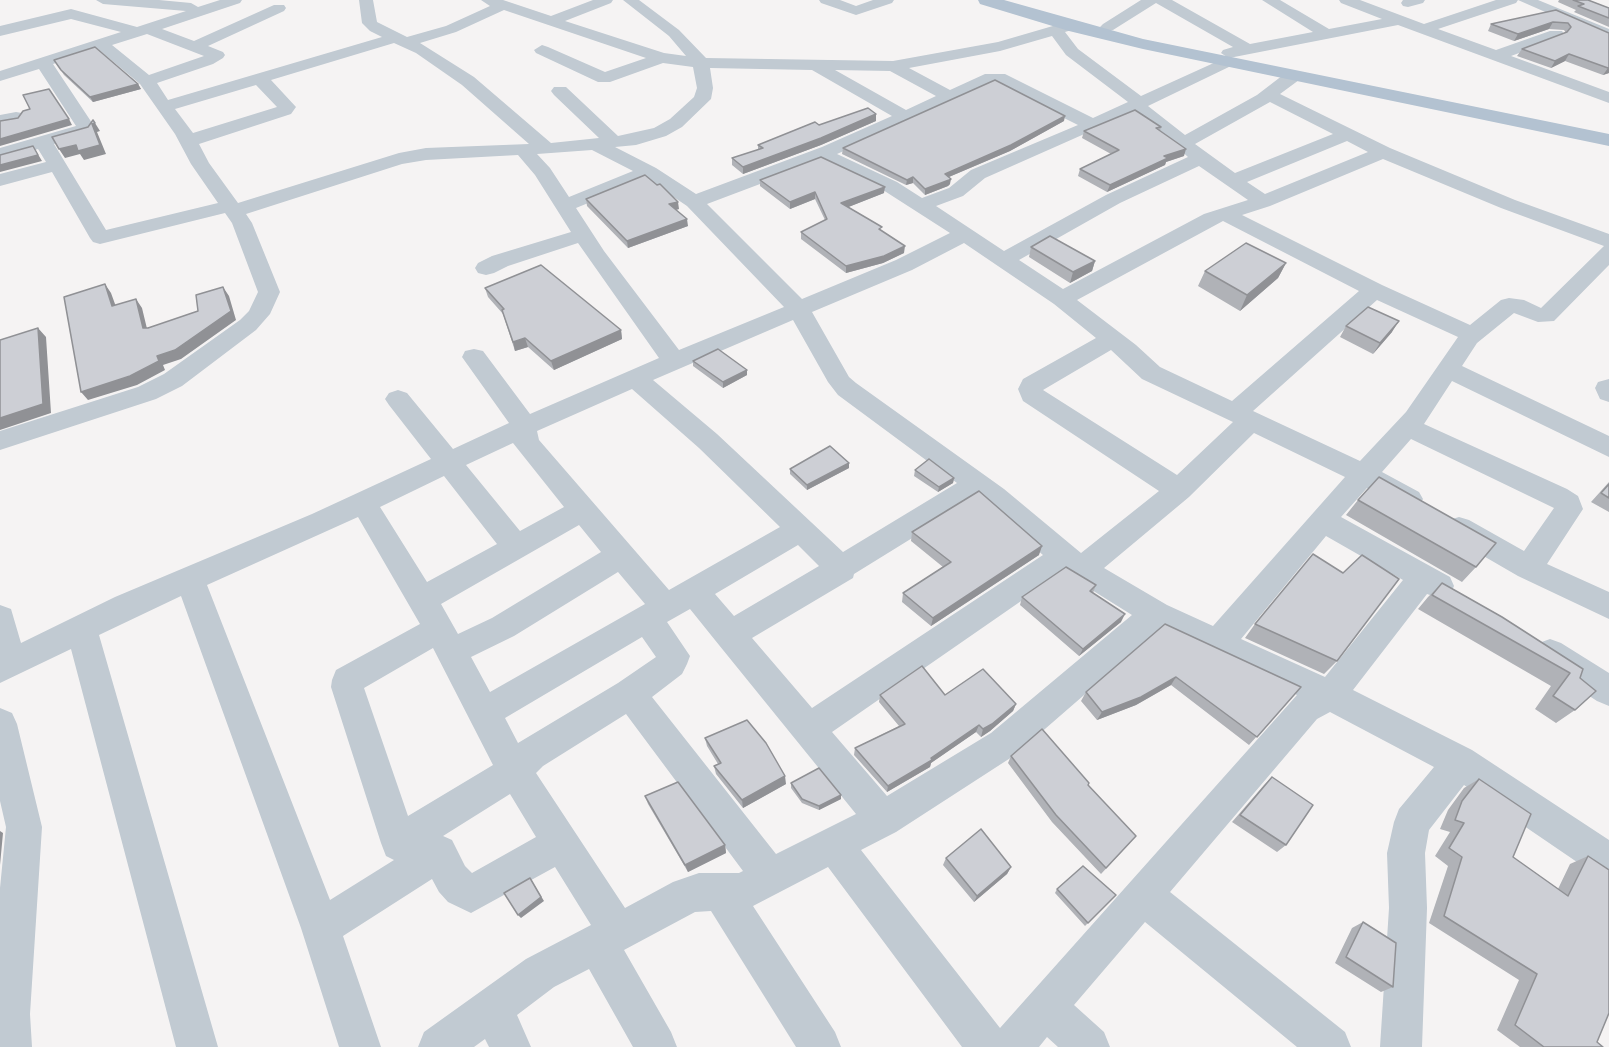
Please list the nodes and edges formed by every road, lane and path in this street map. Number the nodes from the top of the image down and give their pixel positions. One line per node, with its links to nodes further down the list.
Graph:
1 (103, 0): 19 (street)
2 (235, 0): 19 (street)
3 (366, 0): 36 (street)
4 (606, 0): 23 (street)
5 (630, 0): 20 (street)
6 (826, 0): 7 (street)
7 (887, 0)
8 (986, 0): 28 (main road)
9 (1014, 0): 26 (main road)
10 (1151, 0): 26 (street)
11 (1161, 0): 41 (street)
12 (1269, 0): 32 (street)
13 (1346, 0): 22 (street)
14 (1511, 0): 21 (street)
15 (1525, 0): 35 (street)
16 (1408, 1): 21 (street)
17 (495, 3): 23 (street); 36 (street)
18 (279, 8): 38 (street)
19 (205, 9): 29 (street)
20 (649, 14): 24 (street); 44 (street)
21 (1451, 19): 30 (street)
22 (1399, 20): 30 (street); 32 (street)
23 (551, 21): 34 (street)
24 (630, 21)
25 (24, 25): 29 (street); 31 (street); 40 (street)
26 (1108, 27): 41 (main road)
27 (611, 28): 34 (street)
28 (1063, 28): 41 (main road); 46 (street); 55 (street)
29 (140, 29): 37 (street); 38 (street)
30 (1423, 29): 42 (street)
31 (0, 31)
32 (1327, 34): 41 (street)
33 (1556, 34): 42 (street)
34 (592, 35): 43 (street)
35 (1609, 35)
36 (403, 40): 49 (street); 66 (street)
37 (101, 44): 40 (street); 50 (street)
38 (195, 46): 50 (street)
39 (542, 50): 43 (street)
40 (49, 52): 48 (street); 62 (street)
41 (1234, 55): 47 (main road); 55 (street); 59 (main road)
42 (1496, 56): 54 (street)
43 (662, 58): 44 (street)
44 (701, 63): 45 (street); 64 (street)
45 (816, 66): 46 (street); 57 (street)
46 (893, 66): 53 (street)
47 (1293, 75): 52 (street); 61 (main road)
48 (0, 76)
49 (259, 78): 56 (street); 63 (street)
50 (147, 81): 56 (street)
51 (560, 91): 64 (street)
52 (1269, 95): 60 (street); 65 (street)
53 (950, 97): 57 (street); 58 (street)
54 (1609, 98)
55 (1138, 104): 58 (street); 65 (street)
56 (164, 106): 63 (street)
57 (906, 117): 70 (street)
58 (1093, 125): 79 (street)
59 (1609, 130)
60 (1348, 134): 68 (street); 75 (street)
61 (1609, 140)
62 (44, 141): 69 (street); 72 (street)
63 (188, 141): 80 (street)
64 (604, 143): 66 (street); 73 (street)
65 (1184, 143): 71 (street)
66 (547, 148): 67 (street)
67 (522, 149): 78 (street); 80 (street)
68 (1383, 152): 77 (street); 84 (street)
69 (0, 154)
70 (822, 154): 76 (street); 79 (street)
71 (1200, 158): 75 (street); 86 (street)
72 (58, 165): 74 (street); 80 (street)
73 (649, 172): 76 (street); 78 (street)
74 (0, 180)
75 (1233, 181): 77 (street)
76 (694, 202): 90 (street)
77 (1263, 202): 81 (street)
78 (565, 205): 83 (street)
79 (921, 205): 82 (street)
80 (232, 209): 104 (street)
81 (1225, 214): 88 (street); 89 (street)
82 (965, 234): 86 (street); 90 (street)
83 (583, 235): 87 (street); 94 (street)
84 (1609, 241)
85 (1609, 251): 91 (street)
86 (1003, 260): 89 (street)
87 (486, 268)
88 (1374, 290): 91 (street); 100 (street)
89 (1062, 299): 92 (street)
90 (799, 309): 94 (street); 107 (street)
91 (1473, 335): 95 (street)
92 (1112, 339): 100 (street); 108 (street)
93 (474, 357): 101 (street)
94 (674, 361): 96 (street)
95 (1448, 369): 102 (street); 103 (street)
96 (635, 378): 101 (street); 112 (street)
97 (1609, 387): 98 (street)
98 (1609, 393)
99 (398, 399): 105 (street)
100 (1243, 416): 106 (street); 108 (street)
101 (523, 427): 105 (street); 110 (street)
102 (1407, 427): 106 (street); 116 (street)
103 (1606, 440)
104 (0, 441)
105 (447, 462): 109 (street); 113 (street)
106 (1364, 474): 111 (street); 116 (street)
107 (978, 484): 115 (street); 117 (street)
108 (1179, 490): 115 (street)
109 (363, 502): 119 (street); 121 (street)
110 (583, 510): 113 (street); 114 (street)
111 (1322, 520): 118 (street); 130 (street)
112 (800, 530): 117 (street); 122 (street)
113 (516, 547): 121 (street)
114 (621, 555): 122 (street); 129 (street)
115 (1072, 563): 124 (street); 137 (street)
116 (1528, 568): 123 (street)
117 (842, 569): 127 (street)
118 (1423, 577): 120 (street); 134 (street)
119 (189, 578): 126 (street); 149 (street)
120 (1460, 599)
121 (422, 600): 129 (street)
122 (669, 606): 127 (street); 133 (street); 135 (street)
123 (1609, 606)
124 (1156, 614): 130 (street); 140 (street)
125 (0, 618): 131 (street)
126 (81, 628): 131 (street); 154 (street)
127 (730, 635): 137 (street)
128 (1527, 638): 132 (street)
129 (445, 640): 135 (street); 141 (street)
130 (1219, 642): 134 (street)
131 (5, 666)
132 (1609, 691)
133 (630, 694): 139 (street); 146 (street)
134 (1330, 695): 138 (street); 148 (street)
135 (484, 713): 139 (street)
136 (0, 723): 153 (street)
137 (808, 729): 140 (street)
138 (1460, 762): 145 (street); 164 (street)
139 (515, 771): 141 (street); 142 (street)
140 (883, 819): 143 (street)
141 (399, 843): 144 (street)
142 (562, 843): 144 (street); 150 (street)
143 (833, 844): 146 (street); 160 (street)
144 (439, 853): 149 (street)
145 (1609, 862)
146 (770, 876): 147 (street)
147 (721, 892): 150 (street); 159 (street)
148 (1144, 896): 152 (street); 163 (street)
149 (321, 928): 155 (street)
150 (608, 937): 151 (street); 158 (street)
151 (493, 1008): 156 (street); 157 (street)
152 (1046, 1008): 161 (street); 162 (street)
153 (7, 1026)
154 (197, 1047)
155 (360, 1047)
156 (439, 1047)
157 (510, 1047)
158 (656, 1047)
159 (820, 1047)
160 (988, 1047)
161 (1011, 1047)
162 (1089, 1047)
163 (1330, 1047)
164 (1401, 1047)

